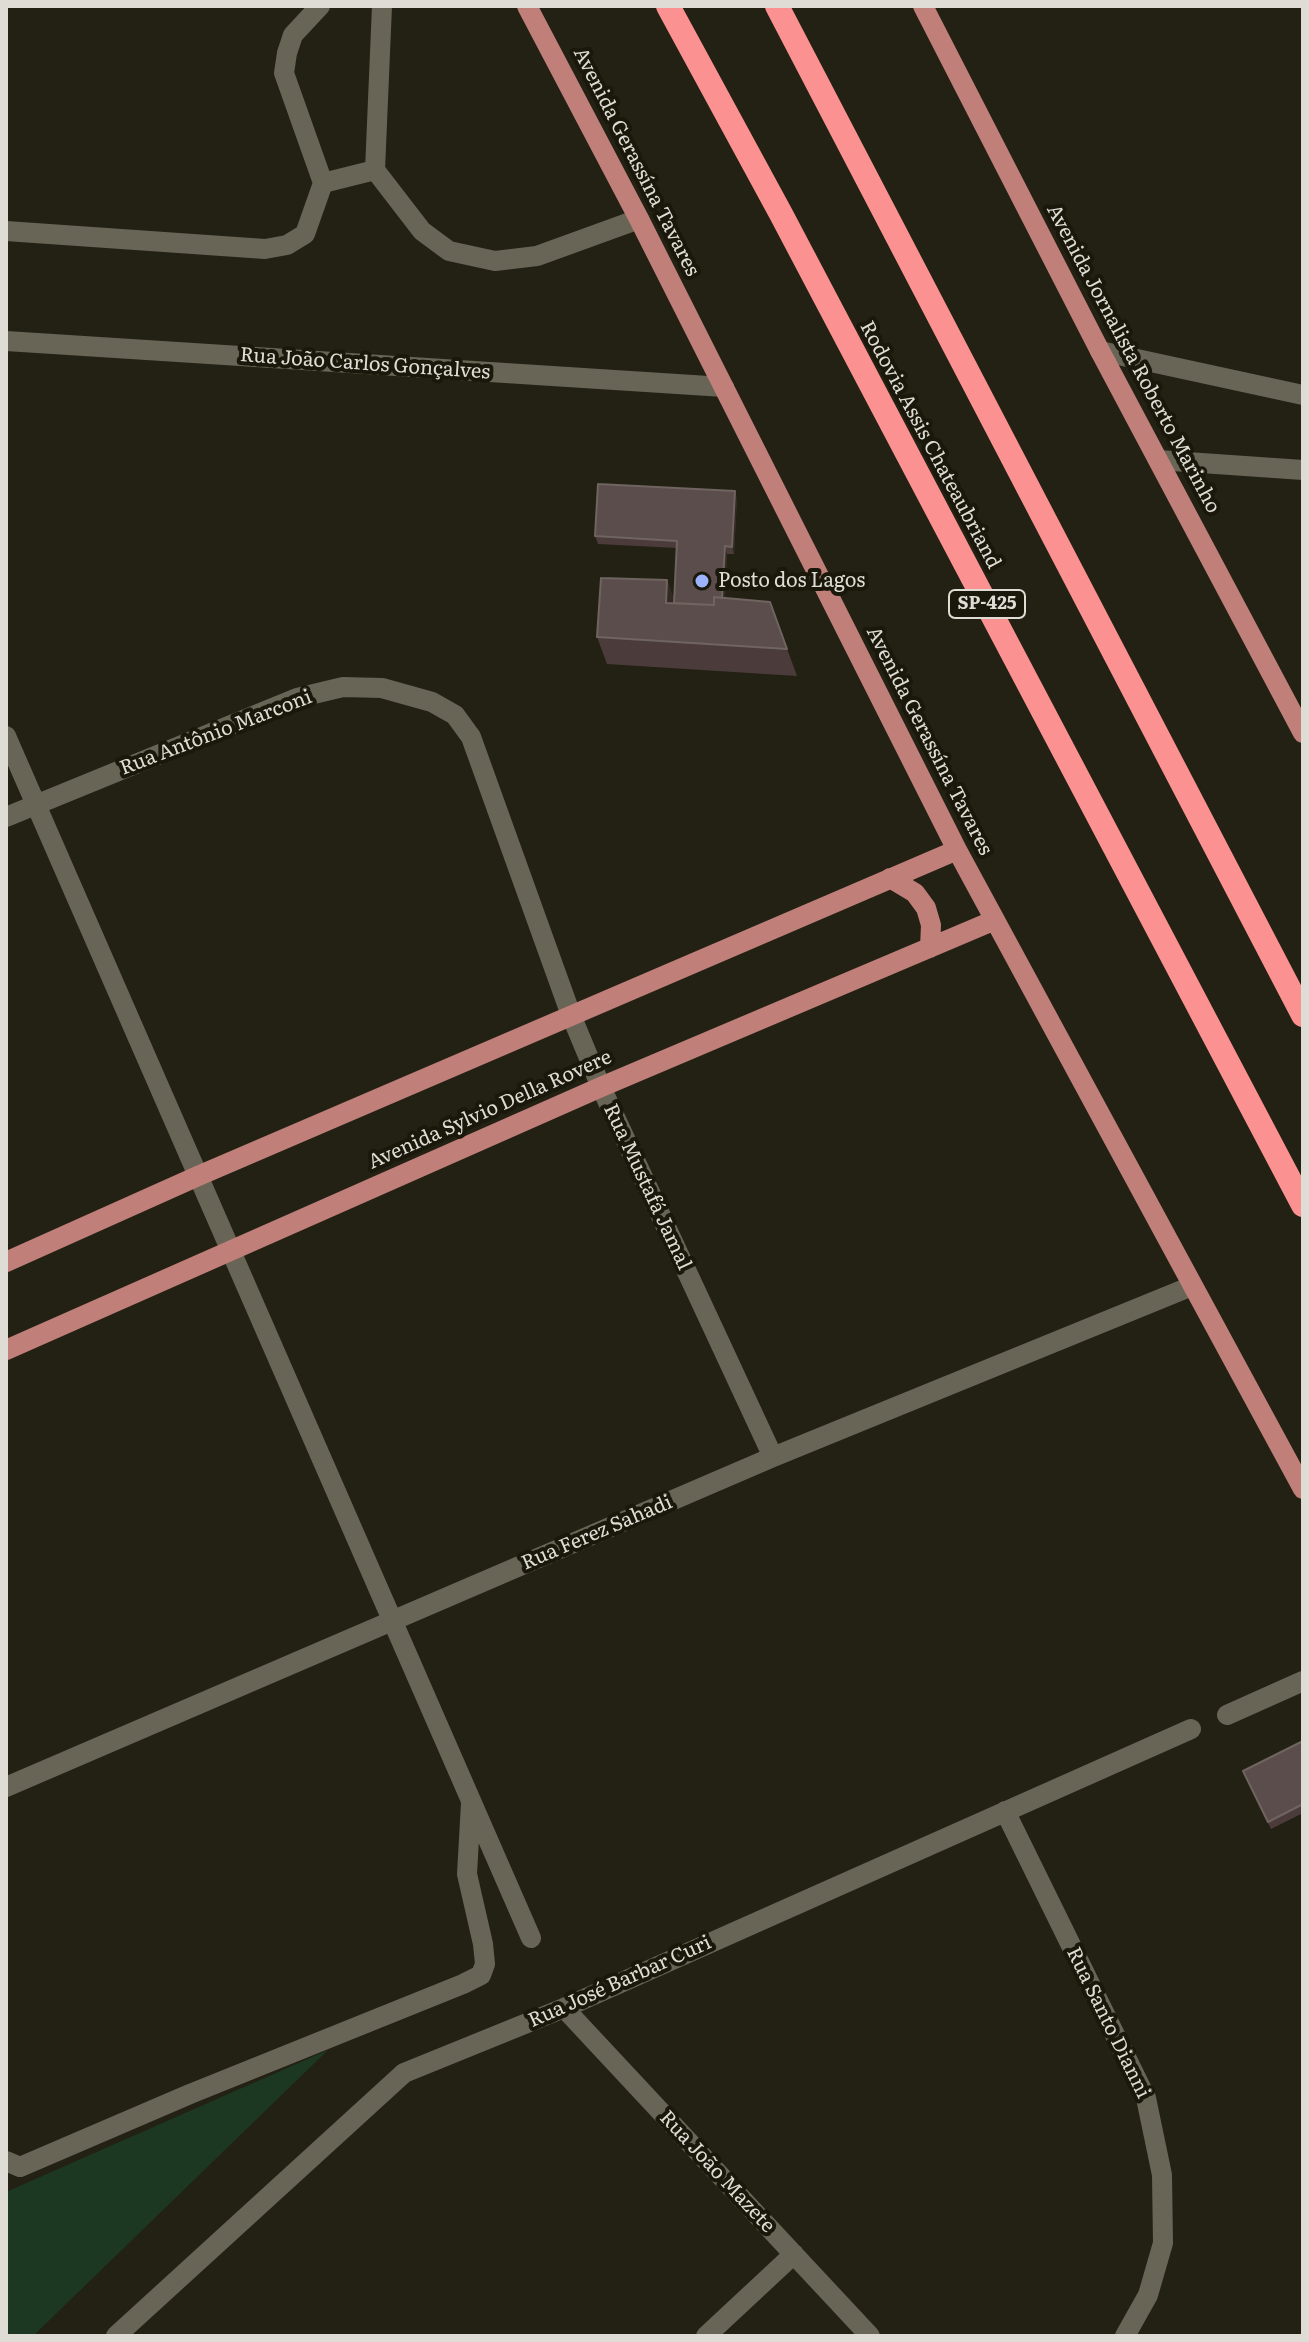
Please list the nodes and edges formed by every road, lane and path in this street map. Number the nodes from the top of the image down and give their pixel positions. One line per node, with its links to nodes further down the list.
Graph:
1 (320, 6): 8 (street)
2 (382, 6): 7 (street)
3 (527, 6): 9 (main road, Avenida Gerassína Tavares)
4 (668, 6): 30 (highway, Rodovia Assis Chateaubriand / SP-425)
5 (777, 6): 27 (highway)
6 (923, 6): 12 (main road, Avenida Jornalista Roberto Marinho)
7 (375, 170): 8 (street); 9 (street)
8 (323, 183): 10 (street)
9 (639, 219): 13 (main road, Avenida Gerassína Tavares)
10 (6, 231)
11 (6, 341): 13 (street, Rua João Carlos Gonçalves)
12 (1100, 351): 14 (street); 15 (main road, Avenida Jornalista Roberto Marinho)
13 (724, 387): 22 (main road, Avenida Gerassína Tavares)
14 (1303, 395)
15 (1158, 460): 16 (street); 18 (main road, Avenida Jornalista Roberto Marinho)
16 (1303, 470)
17 (432, 702): 20 (street, Rua Antônio Marconi); 26 (street, Rua Mustafá Jamal)
18 (1303, 733)
19 (6, 736): 20 (street)
20 (36, 804): 21 (street, Rua Antônio Marconi); 29 (street)
21 (6, 817)
22 (957, 850): 23 (main road); 24 (main road, Avenida Gerassína Tavares)
23 (890, 878): 25 (main road); 26 (main road)
24 (995, 920): 25 (main road, Avenida Sylvio Della Rovere); 33 (main road, Avenida Gerassína Tavares)
25 (930, 948): 28 (main road, Avenida Sylvio Della Rovere)
26 (571, 1015): 28 (street, Rua Mustafá Jamal); 29 (main road)
27 (1303, 1015)
28 (601, 1087): 31 (main road, Avenida Sylvio Della Rovere); 35 (street, Rua Mustafá Jamal)
29 (198, 1176): 31 (street); 32 (main road)
30 (1303, 1205)
31 (231, 1251): 34 (main road, Avenida Sylvio Della Rovere); 37 (street)
32 (6, 1262)
33 (1192, 1286): 35 (street, Rua Ferez Sahadi); 36 (main road, Avenida Gerassína Tavares)
34 (6, 1350)
35 (773, 1457): 37 (street, Rua Ferez Sahadi)
36 (1303, 1489)
37 (393, 1621): 41 (street, Rua Ferez Sahadi); 42 (street)
38 (1303, 1681): 39 (street)
39 (1227, 1715)
40 (1191, 1729): 43 (street, Rua José Barbar Curi)
41 (6, 1787)
42 (471, 1799): 44 (street); 46 (street)
43 (1005, 1811): 45 (street, Rua José Barbar Curi); 51 (street, Rua Santo Dianni)
44 (531, 1938)
45 (564, 2008): 47 (street, Rua João Mazete); 48 (street, Rua José Barbar Curi)
46 (6, 2161)
47 (794, 2254): 49 (street); 50 (street, Rua João Mazete)
48 (116, 2336)
49 (706, 2336)
50 (870, 2336)
51 (1125, 2336)

